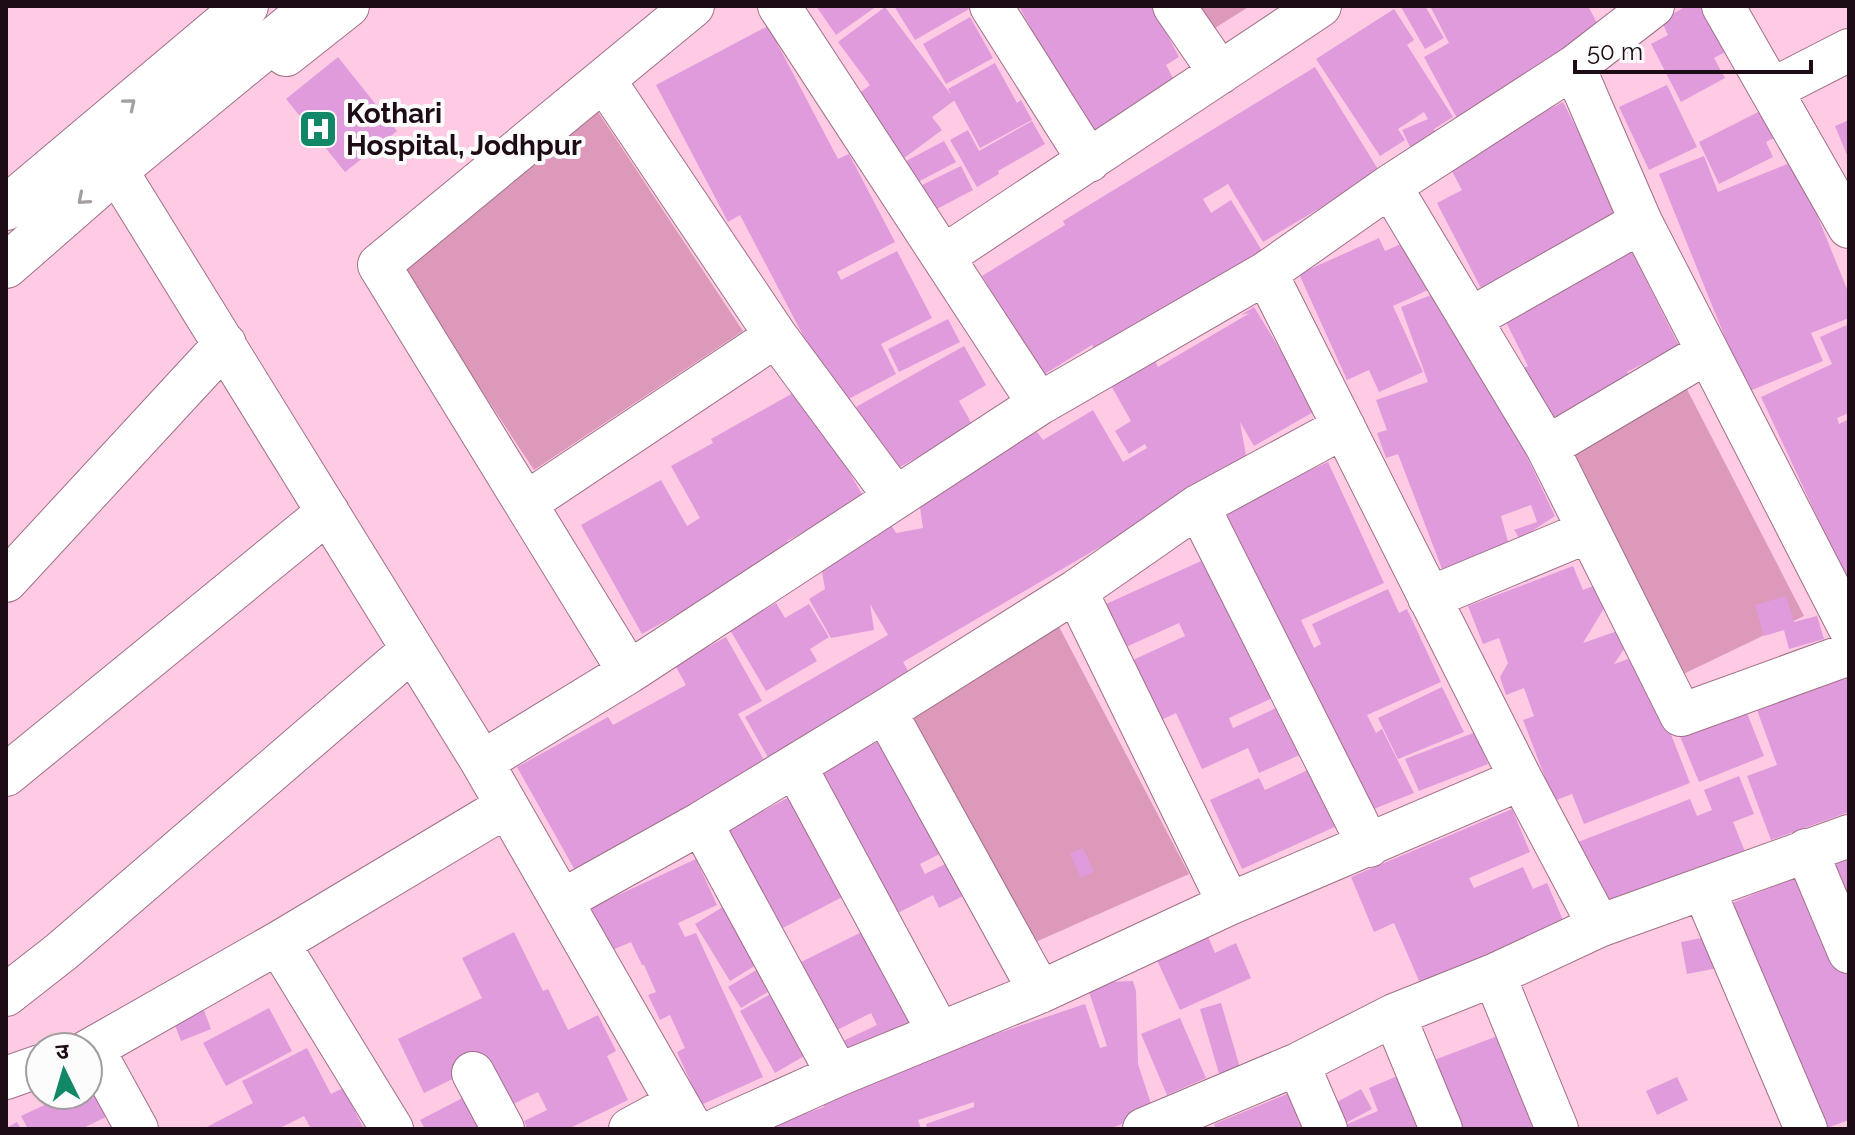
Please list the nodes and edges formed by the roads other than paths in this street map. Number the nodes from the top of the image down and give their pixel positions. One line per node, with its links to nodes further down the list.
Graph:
1 (246, 6): 17 (main road, one-way to 1)
2 (315, 6): 17 (main road)
3 (348, 6): 17 (street)
4 (693, 6): 14 (street)
5 (779, 6): 22 (street)
6 (991, 6): 16 (street)
7 (1174, 6): 13 (street)
8 (1320, 6): 13 (street)
9 (1653, 6): 12 (street)
10 (1723, 6): 15 (street)
11 (1849, 50): 15 (street)
12 (1574, 67): 18 (street); 20 (street)
13 (1220, 73): 16 (street)
14 (604, 80): 26 (street); 33 (street)
15 (1771, 90): 21 (street)
16 (1089, 161): 22 (street)
17 (112, 162): 19 (main road); 23 (main road, one-way to 23); 27 (street)
18 (1390, 186): 24 (street); 25 (street)
19 (6, 208)
20 (1641, 222): 25 (street); 28 (street)
21 (1849, 227)
22 (944, 256): 29 (street)
23 (6, 266)
24 (1266, 273): 29 (street); 30 (street)
25 (1470, 319): 31 (street)
26 (776, 336): 32 (street); 33 (street)
27 (225, 344): 35 (street); 37 (street)
28 (1706, 353): 31 (street); 40 (street)
29 (1039, 404): 32 (street)
30 (1344, 427): 34 (street); 39 (street)
31 (1547, 447): 36 (street)
32 (895, 497): 43 (street)
33 (526, 503): 43 (street)
34 (1198, 506): 38 (street); 52 (street)
35 (328, 512): 41 (street); 47 (street)
36 (1587, 532): 39 (street); 42 (street)
37 (6, 581)
38 (1076, 591): 44 (street); 56 (street)
39 (1429, 598): 48 (street)
40 (1849, 627)
41 (412, 650): 45 (street); 62 (street)
42 (1849, 654)
43 (629, 672): 45 (street)
44 (885, 711): 46 (street); 61 (street)
45 (482, 762): 49 (street)
46 (795, 766): 50 (street); 64 (street)
47 (6, 775)
48 (1521, 779): 52 (street); 57 (street)
49 (507, 806): 55 (street); 58 (street)
50 (701, 823): 55 (street); 69 (street)
51 (1849, 836): 53 (street)
52 (1369, 846): 56 (street)
53 (1806, 850): 54 (street); 59 (street)
54 (1704, 890): 57 (street); 81 (street)
55 (563, 900): 70 (street)
56 (1229, 904): 61 (street)
57 (1599, 926): 60 (street)
58 (278, 943): 65 (street); 73 (street)
59 (1849, 952)
60 (1494, 975): 63 (street); 80 (street)
61 (1040, 992): 64 (street)
62 (6, 995)
63 (1394, 1015): 66 (street); 79 (street)
64 (939, 1033): 69 (street)
65 (104, 1042)
66 (1298, 1064): 71 (street); 78 (street)
67 (473, 1073): 74 (street)
68 (104, 1074): 72 (street)
69 (838, 1075): 76 (street)
70 (684, 1116): 75 (street)
71 (1203, 1117): 77 (street)
72 (137, 1129)
73 (392, 1129)
74 (503, 1129)
75 (630, 1129)
76 (718, 1129)
77 (1144, 1129)
78 (1326, 1129)
79 (1441, 1129)
80 (1557, 1129)
81 (1806, 1129)

